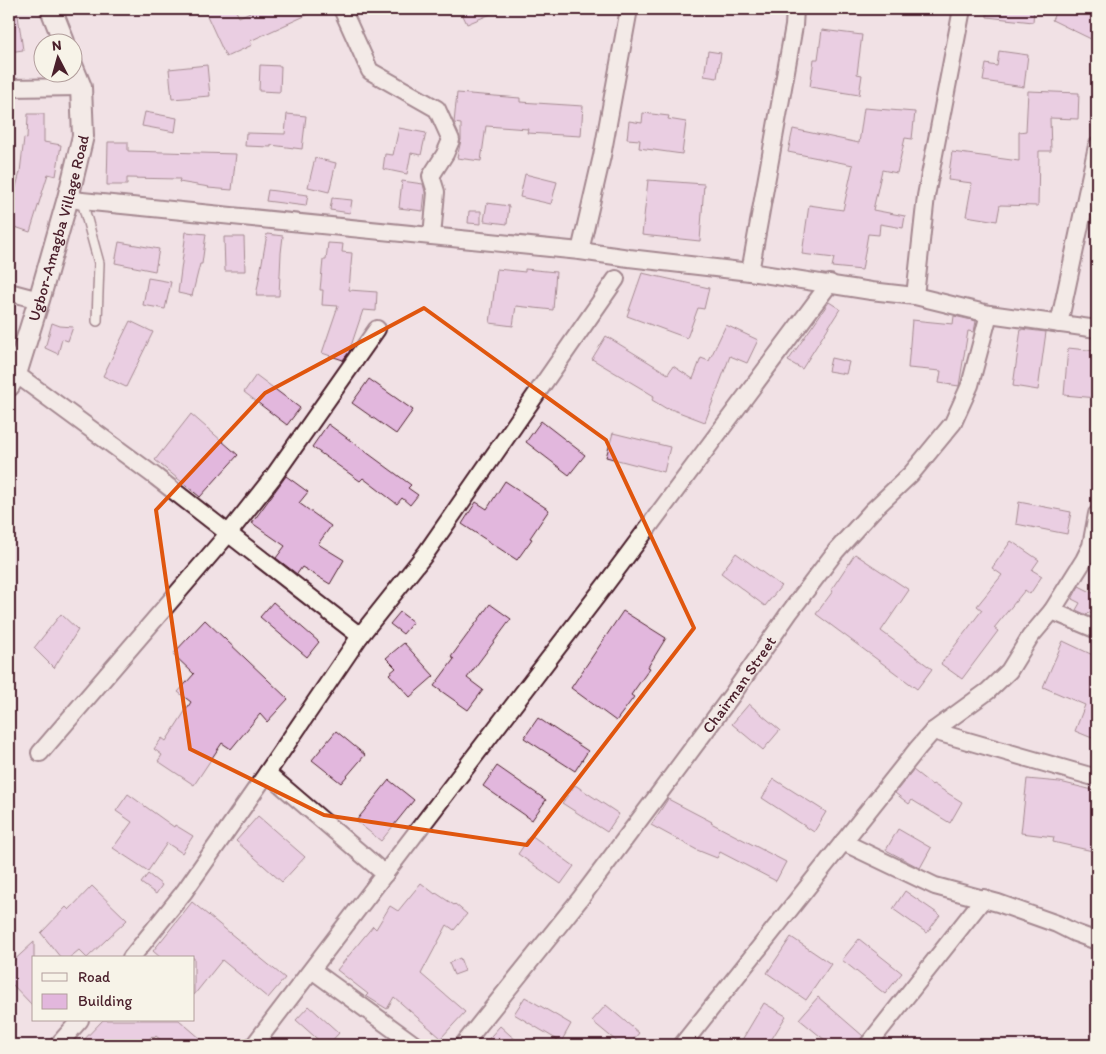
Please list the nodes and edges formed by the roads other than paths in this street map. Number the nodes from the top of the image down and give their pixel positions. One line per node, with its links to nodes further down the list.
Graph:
1 (51, 9): 6 (street)
2 (342, 9): 12 (street)
3 (629, 9): 13 (street)
4 (795, 9): 14 (street)
5 (962, 9): 18 (street)
6 (60, 32)
7 (79, 82): 8 (street, Ugbor-Amagba Village Road)
8 (81, 87): 9 (street); 11 (street, Ugbor-Amagba Village Road)
9 (9, 88)
10 (1097, 146): 22 (street)
11 (75, 199): 12 (street); 19 (street, Ugbor-Amagba Village Road); 21 (lane)
12 (432, 236): 13 (street)
13 (580, 251): 14 (street)
14 (750, 272): 16 (street)
15 (616, 279): 30 (street)
16 (830, 283): 18 (street); 36 (street)
17 (9, 292): 19 (street)
18 (915, 296): 20 (street)
19 (39, 300): 25 (street, Ugbor-Amagba Village Road)
20 (989, 314): 22 (street); 45 (street, Chairman Street)
21 (98, 322)
22 (1059, 324): 23 (street)
23 (1097, 329)
24 (377, 330): 27 (street)
25 (12, 380): 27 (street)
26 (1097, 514): 28 (street)
27 (228, 534): 30 (street); 32 (street)
28 (1052, 611): 29 (street); 31 (street)
29 (1097, 630)
30 (360, 636): 33 (street)
31 (933, 731): 34 (street); 35 (street)
32 (40, 753)
33 (267, 773): 36 (street); 39 (street)
34 (1097, 778)
35 (843, 842): 37 (street); 46 (street)
36 (385, 874): 40 (street)
37 (984, 898): 38 (street); 47 (street)
38 (1097, 941)
39 (133, 956)
40 (312, 970): 43 (street); 44 (street)
41 (78, 1022): 42 (street)
42 (58, 1045)
43 (254, 1045)
44 (415, 1045)
45 (462, 1045)
46 (684, 1045)
47 (868, 1045)

